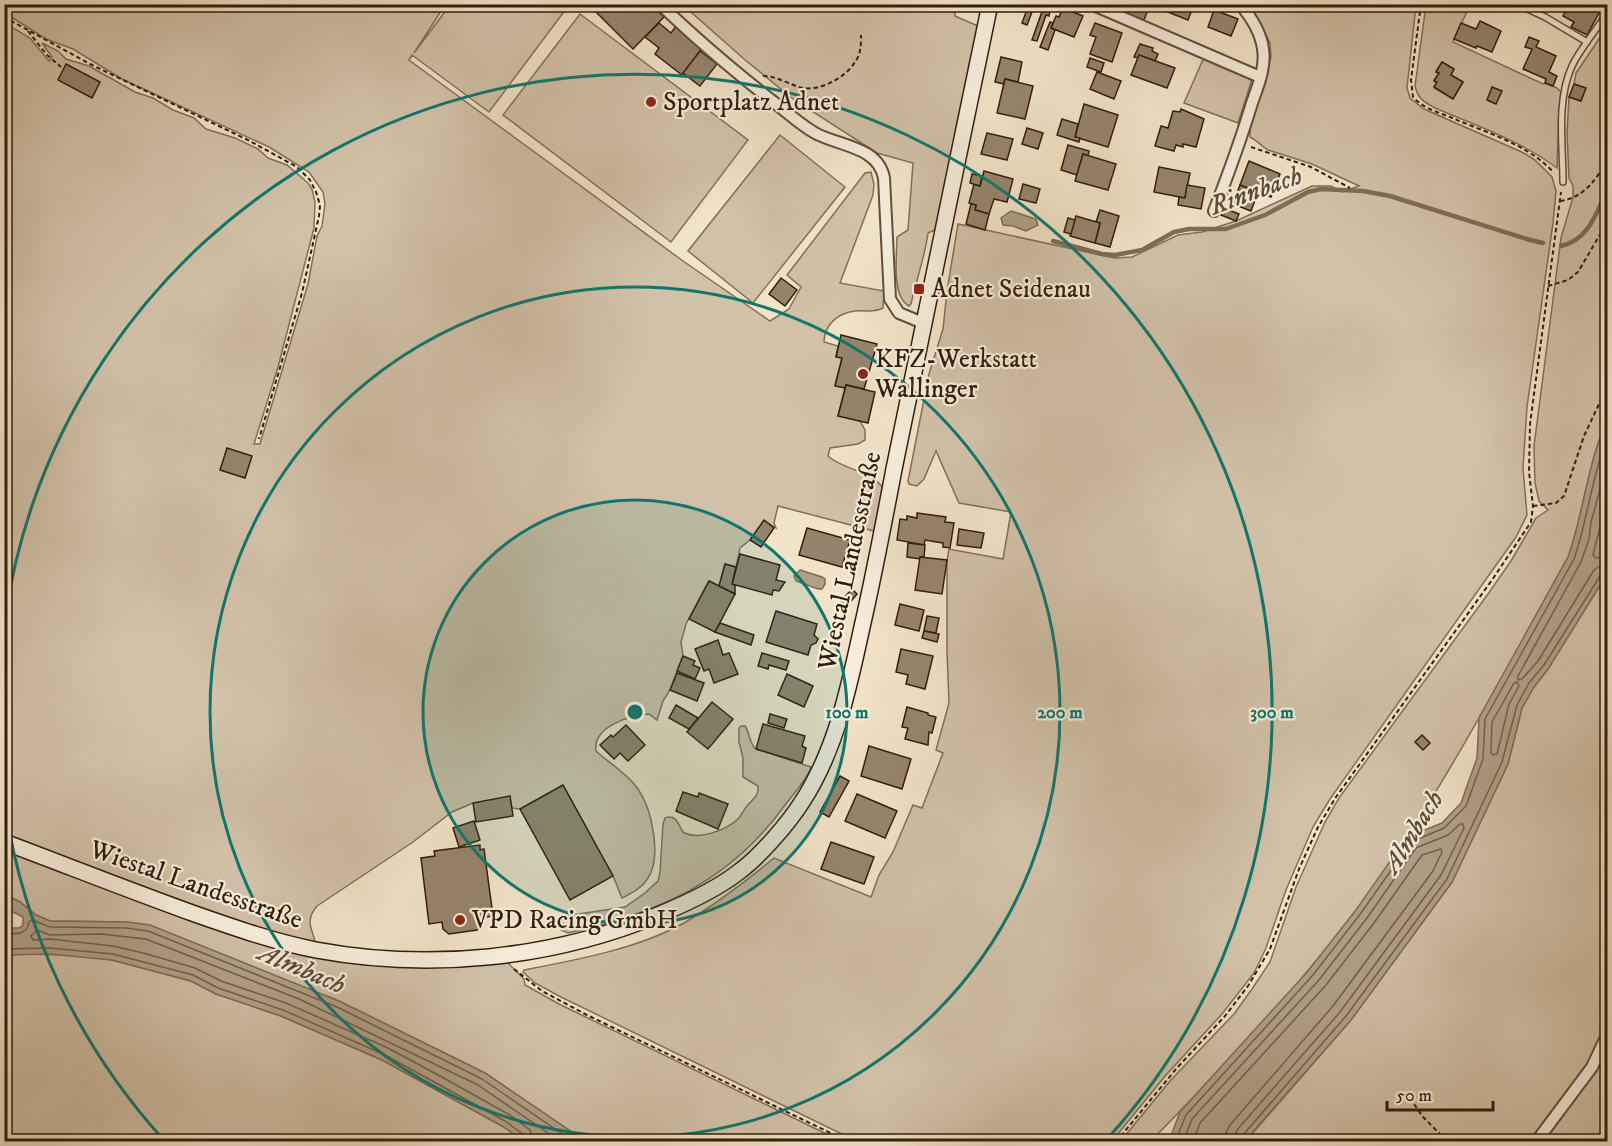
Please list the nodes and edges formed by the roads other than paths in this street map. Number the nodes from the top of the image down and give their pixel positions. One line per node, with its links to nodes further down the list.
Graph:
1 (660, 4): 11 (street)
2 (990, 4): 11 (main road, Wiestal Landesstraße)
3 (1092, 4): 8 (street)
4 (1240, 4): 8 (street)
5 (1517, 4): 7 (lane)
6 (1608, 11): 7 (lane)
7 (1587, 42): 9 (lane)
8 (1260, 77): 10 (street)
9 (1563, 182)
10 (1214, 211)
11 (923, 323): 12 (main road, Wiestal Landesstraße)
12 (4, 842)
13 (1608, 1034): 14 (street)
14 (1536, 1142)

